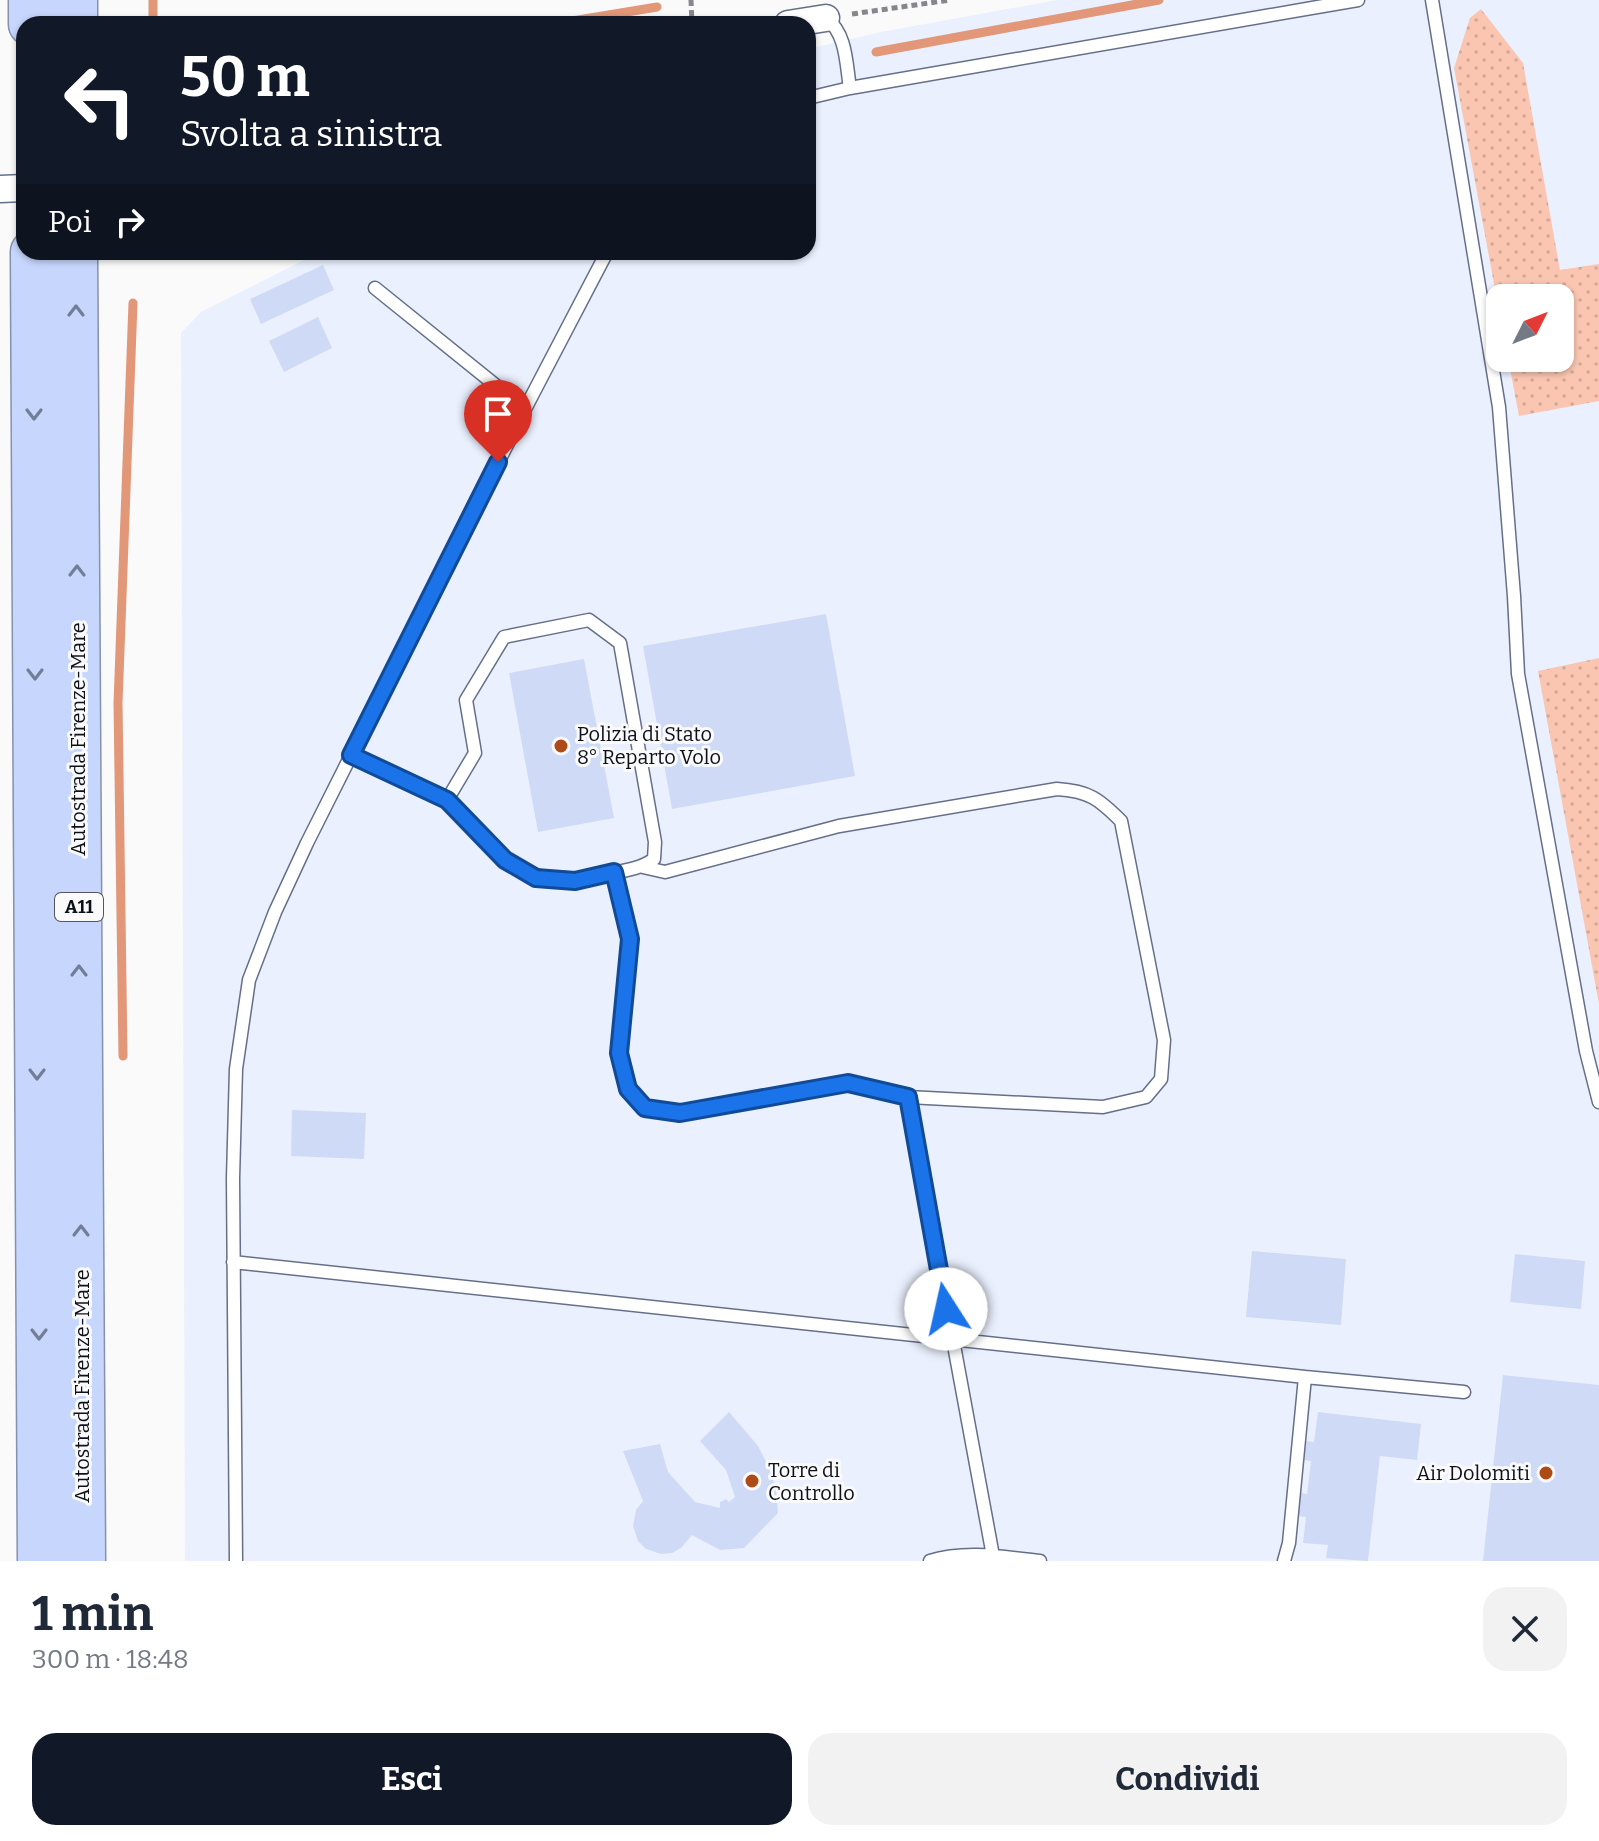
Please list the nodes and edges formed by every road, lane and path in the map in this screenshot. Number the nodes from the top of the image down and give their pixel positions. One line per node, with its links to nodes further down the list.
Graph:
1 (950, 0): 4 (path)
2 (1358, 0): 6 (lane)
3 (1432, 0): 18 (lane)
4 (826, 18): 5 (street); 6 (lane)
5 (816, 20)
6 (850, 88): 7 (lane)
7 (816, 96)
8 (33, 260): 24 (highway, A11, one-way to 24)
9 (75, 260): 25 (highway, Autostrada Firenze-Mare / A11, one-way to 9)
10 (603, 260): 12 (lane)
11 (375, 288): 12 (lane)
12 (525, 409): 13 (lane)
13 (351, 755): 14 (lane); 19 (lane)
14 (447, 800): 15 (lane); 16 (lane)
15 (643, 867): 16 (lane); 17 (lane)
16 (614, 872): 17 (lane)
17 (908, 1097): 20 (lane)
18 (1599, 1102)
19 (233, 1262): 20 (lane); 26 (lane)
20 (952, 1340): 21 (lane); 23 (lane)
21 (1305, 1377): 22 (lane); 29 (lane)
22 (1464, 1392)
23 (993, 1556): 27 (lane); 28 (lane)
24 (40, 1561)
25 (83, 1561)
26 (236, 1561)
27 (930, 1561)
28 (1040, 1561)
29 (1284, 1561)

